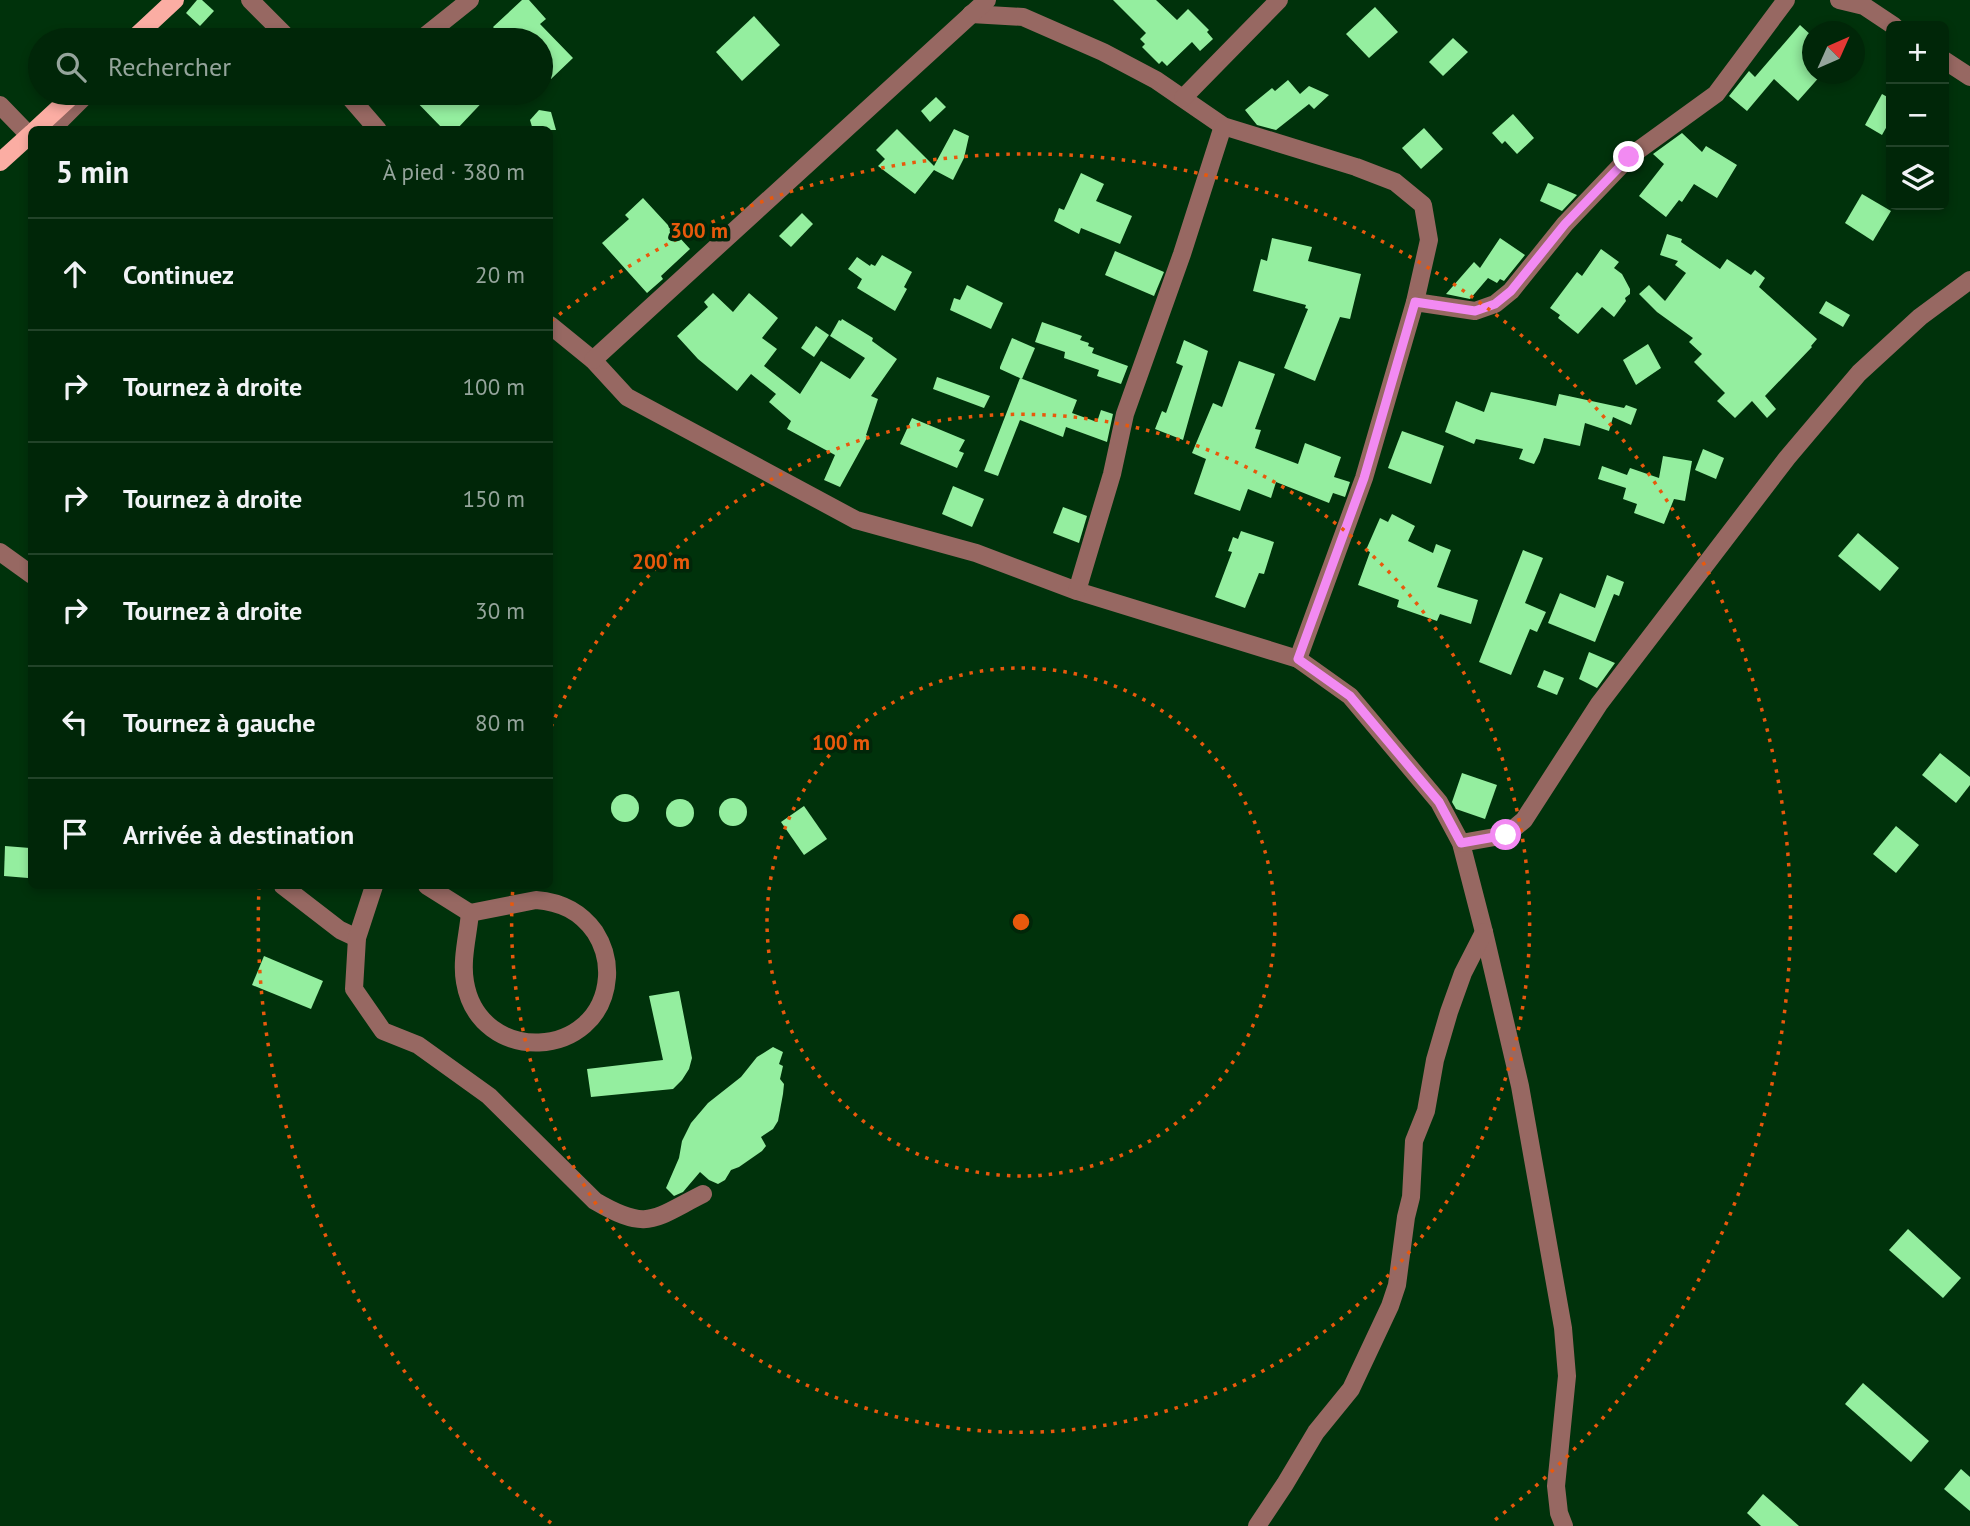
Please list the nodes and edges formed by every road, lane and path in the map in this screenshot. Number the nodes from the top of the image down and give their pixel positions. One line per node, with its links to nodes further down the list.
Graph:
1 (177, 0): 10 (main road); 11 (street)
2 (250, 0): 12 (street)
3 (470, 0): 13 (street)
4 (987, 0): 8 (street)
5 (1279, 0): 16 (street)
6 (1786, 0): 29 (street)
7 (1839, 0): 9 (street)
8 (971, 14): 16 (street); 31 (street)
9 (1886, 21)
10 (146, 28)
11 (150, 28)
12 (278, 28)
13 (435, 28)
14 (1949, 63): 15 (street)
15 (1970, 77)
16 (1183, 99): 24 (street)
17 (0, 105): 25 (street)
18 (62, 105): 21 (main road)
19 (76, 105): 22 (street)
20 (359, 105): 23 (street)
21 (40, 126)
22 (51, 126)
23 (375, 126)
24 (1223, 126): 29 (street); 34 (street)
25 (28, 127)
26 (28, 137): 27 (main road)
27 (0, 162)
28 (1970, 280): 36 (street)
29 (1415, 302): 35 (street)
30 (553, 327): 31 (street)
31 (593, 360): 34 (street)
32 (0, 552): 33 (street)
33 (28, 572)
34 (1077, 591): 35 (street)
35 (1298, 659): 36 (street)
36 (1461, 843): 41 (street)
37 (287, 889): 42 (street)
38 (373, 889): 42 (street)
39 (432, 889): 40 (street)
40 (470, 913): 40 (street)
41 (1484, 932): 44 (street); 45 (street)
42 (357, 938): 43 (street)
43 (703, 1194)
44 (1257, 1526)
45 (1563, 1526)

